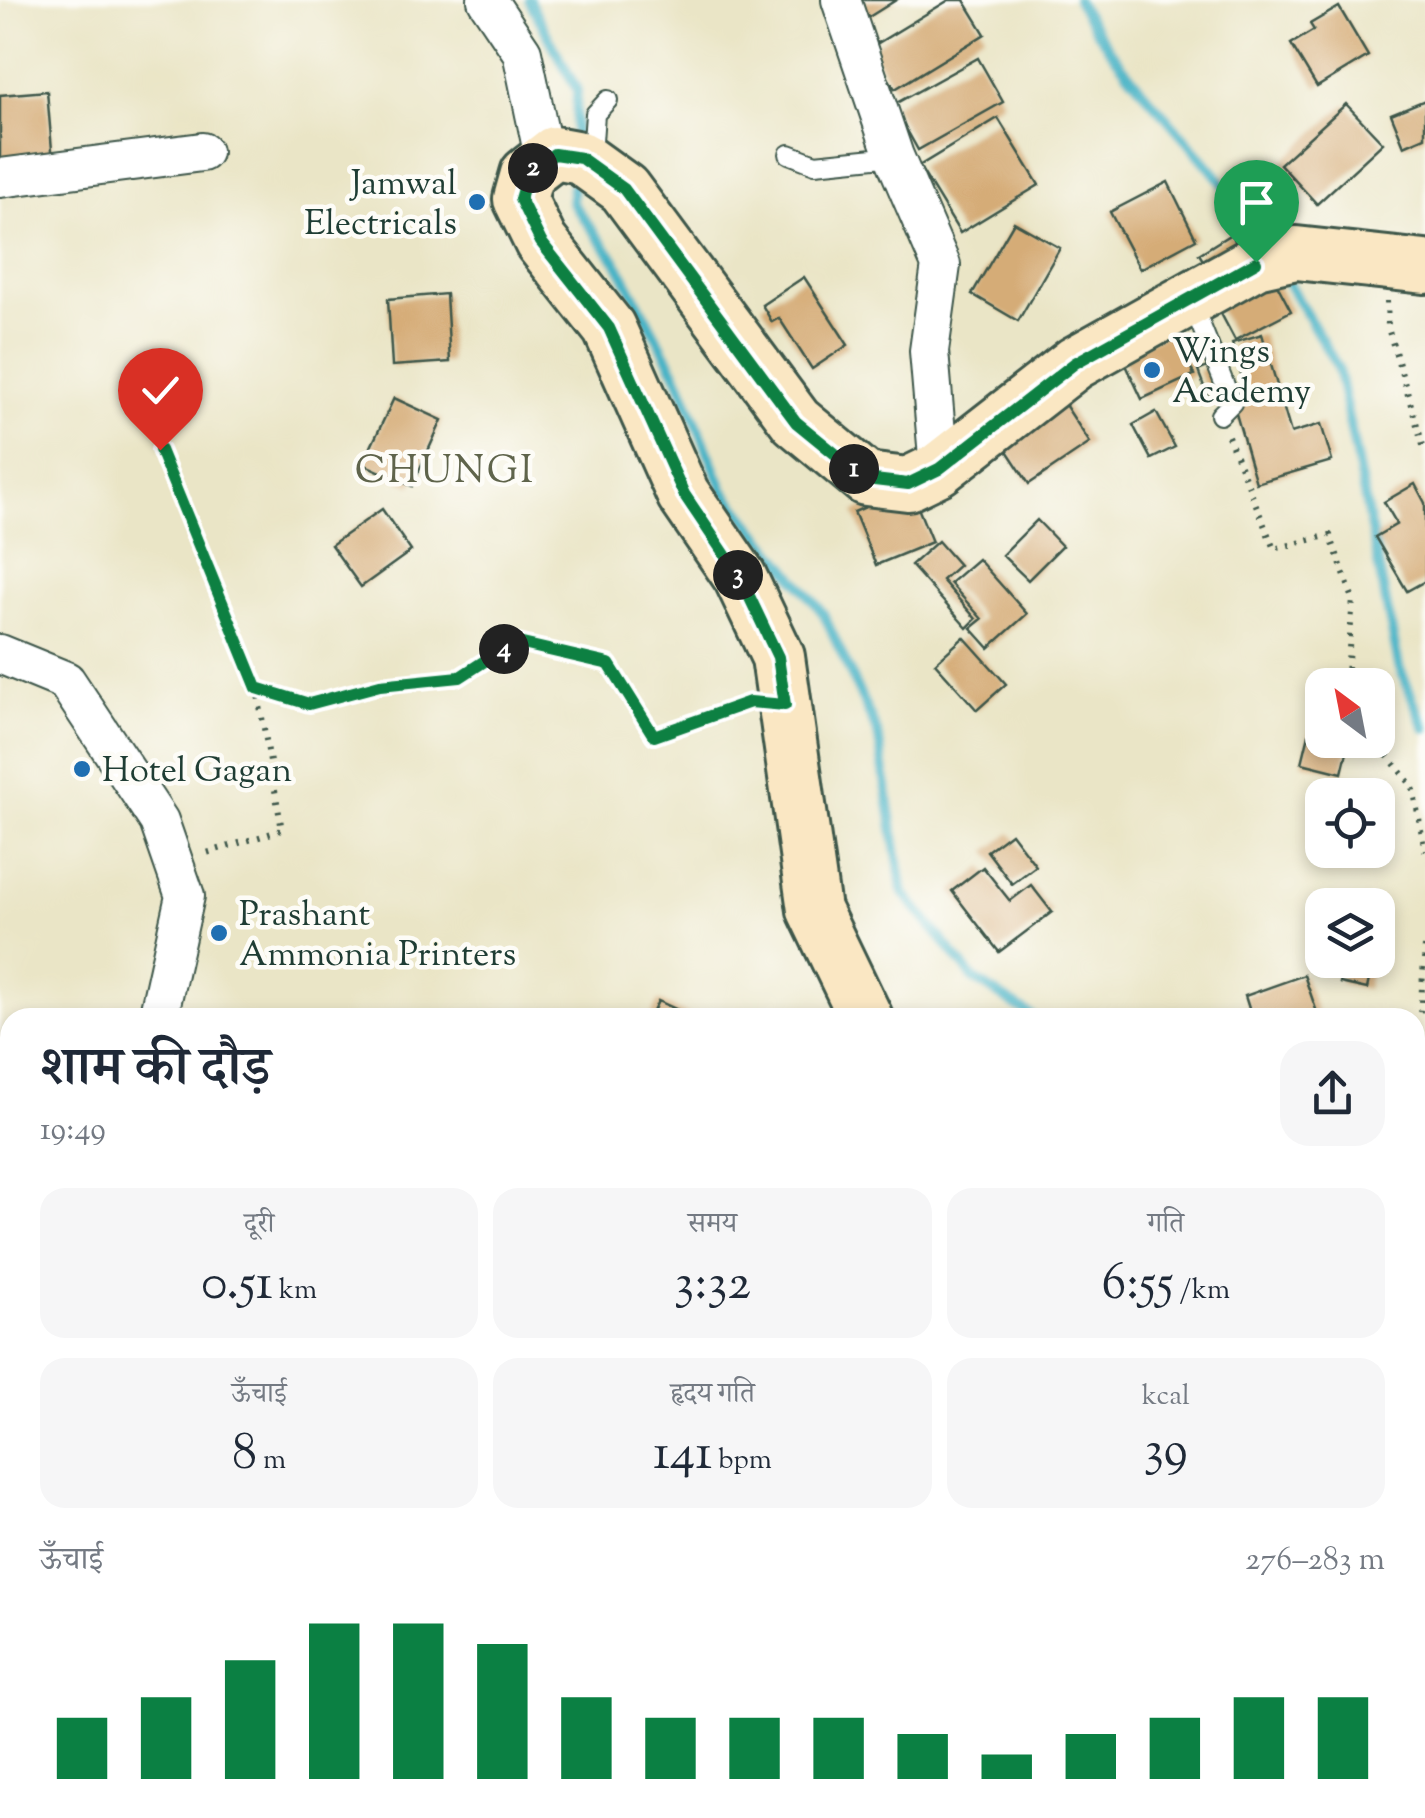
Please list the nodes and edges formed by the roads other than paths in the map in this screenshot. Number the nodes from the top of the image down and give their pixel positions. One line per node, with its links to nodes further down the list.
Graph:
1 (487, 0): 7 (street)
2 (841, 0): 6 (street)
3 (608, 100): 7 (lane)
4 (202, 152): 8 (street)
5 (789, 154): 6 (lane)
6 (894, 156): 12 (street)
7 (567, 158): 12 (street); 15 (street)
8 (0, 178)
9 (1405, 266): 10 (street)
10 (1190, 298): 11 (lane); 12 (street)
11 (1220, 415)
12 (939, 469)
13 (0, 654): 14 (street)
14 (160, 1008)
15 (861, 1008)

